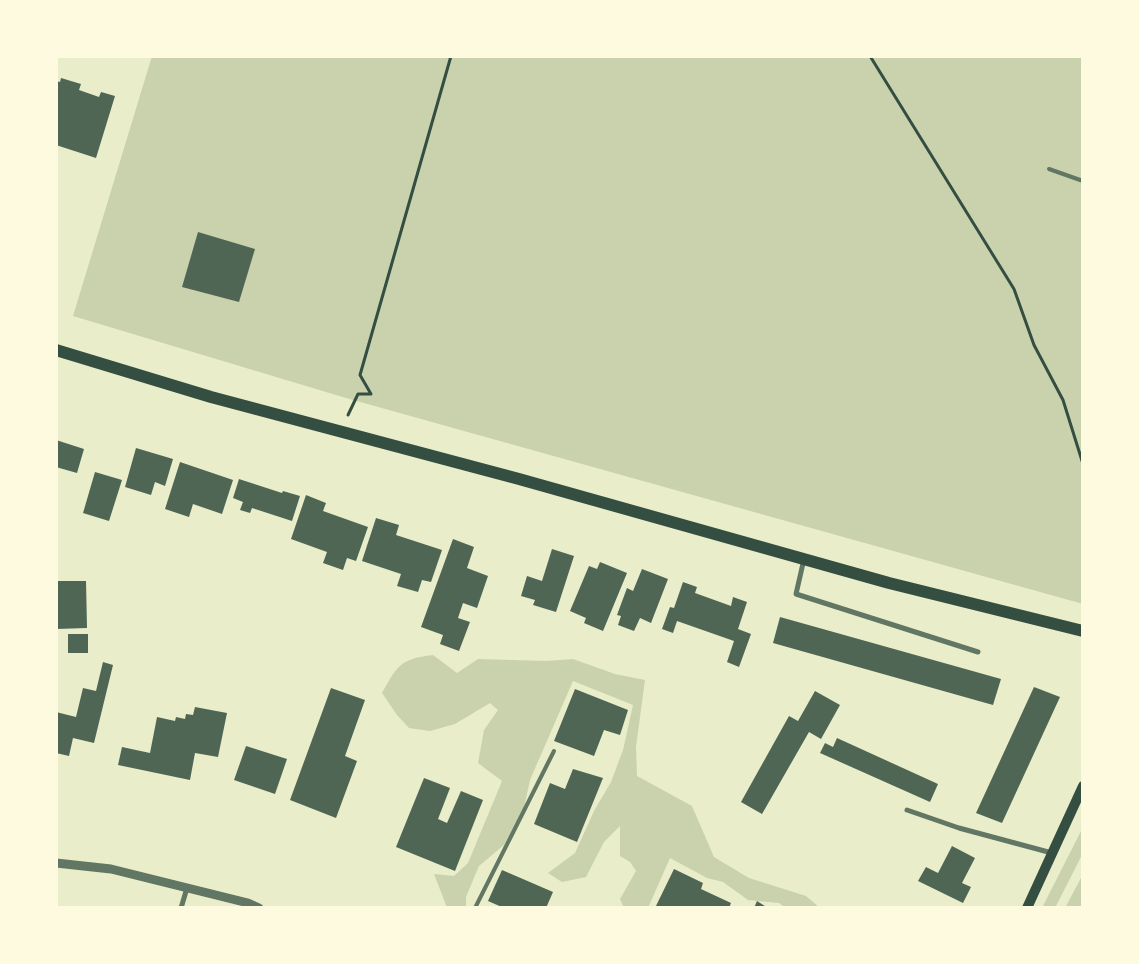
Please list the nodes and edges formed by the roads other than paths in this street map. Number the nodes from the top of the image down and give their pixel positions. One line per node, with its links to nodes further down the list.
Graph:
1 (1049, 169): 2 (lane)
2 (1083, 181)
3 (56, 350): 4 (main road)
4 (804, 559): 5 (main road); 6 (street)
5 (1083, 630)
6 (978, 652)
7 (554, 751): 15 (lane)
8 (1083, 786): 10 (main road)
9 (907, 810): 10 (street)
10 (1052, 853): 16 (main road)
11 (56, 863): 12 (street)
12 (187, 888): 13 (street); 14 (street)
13 (181, 908)
14 (259, 908)
15 (475, 908)
16 (1027, 908)

